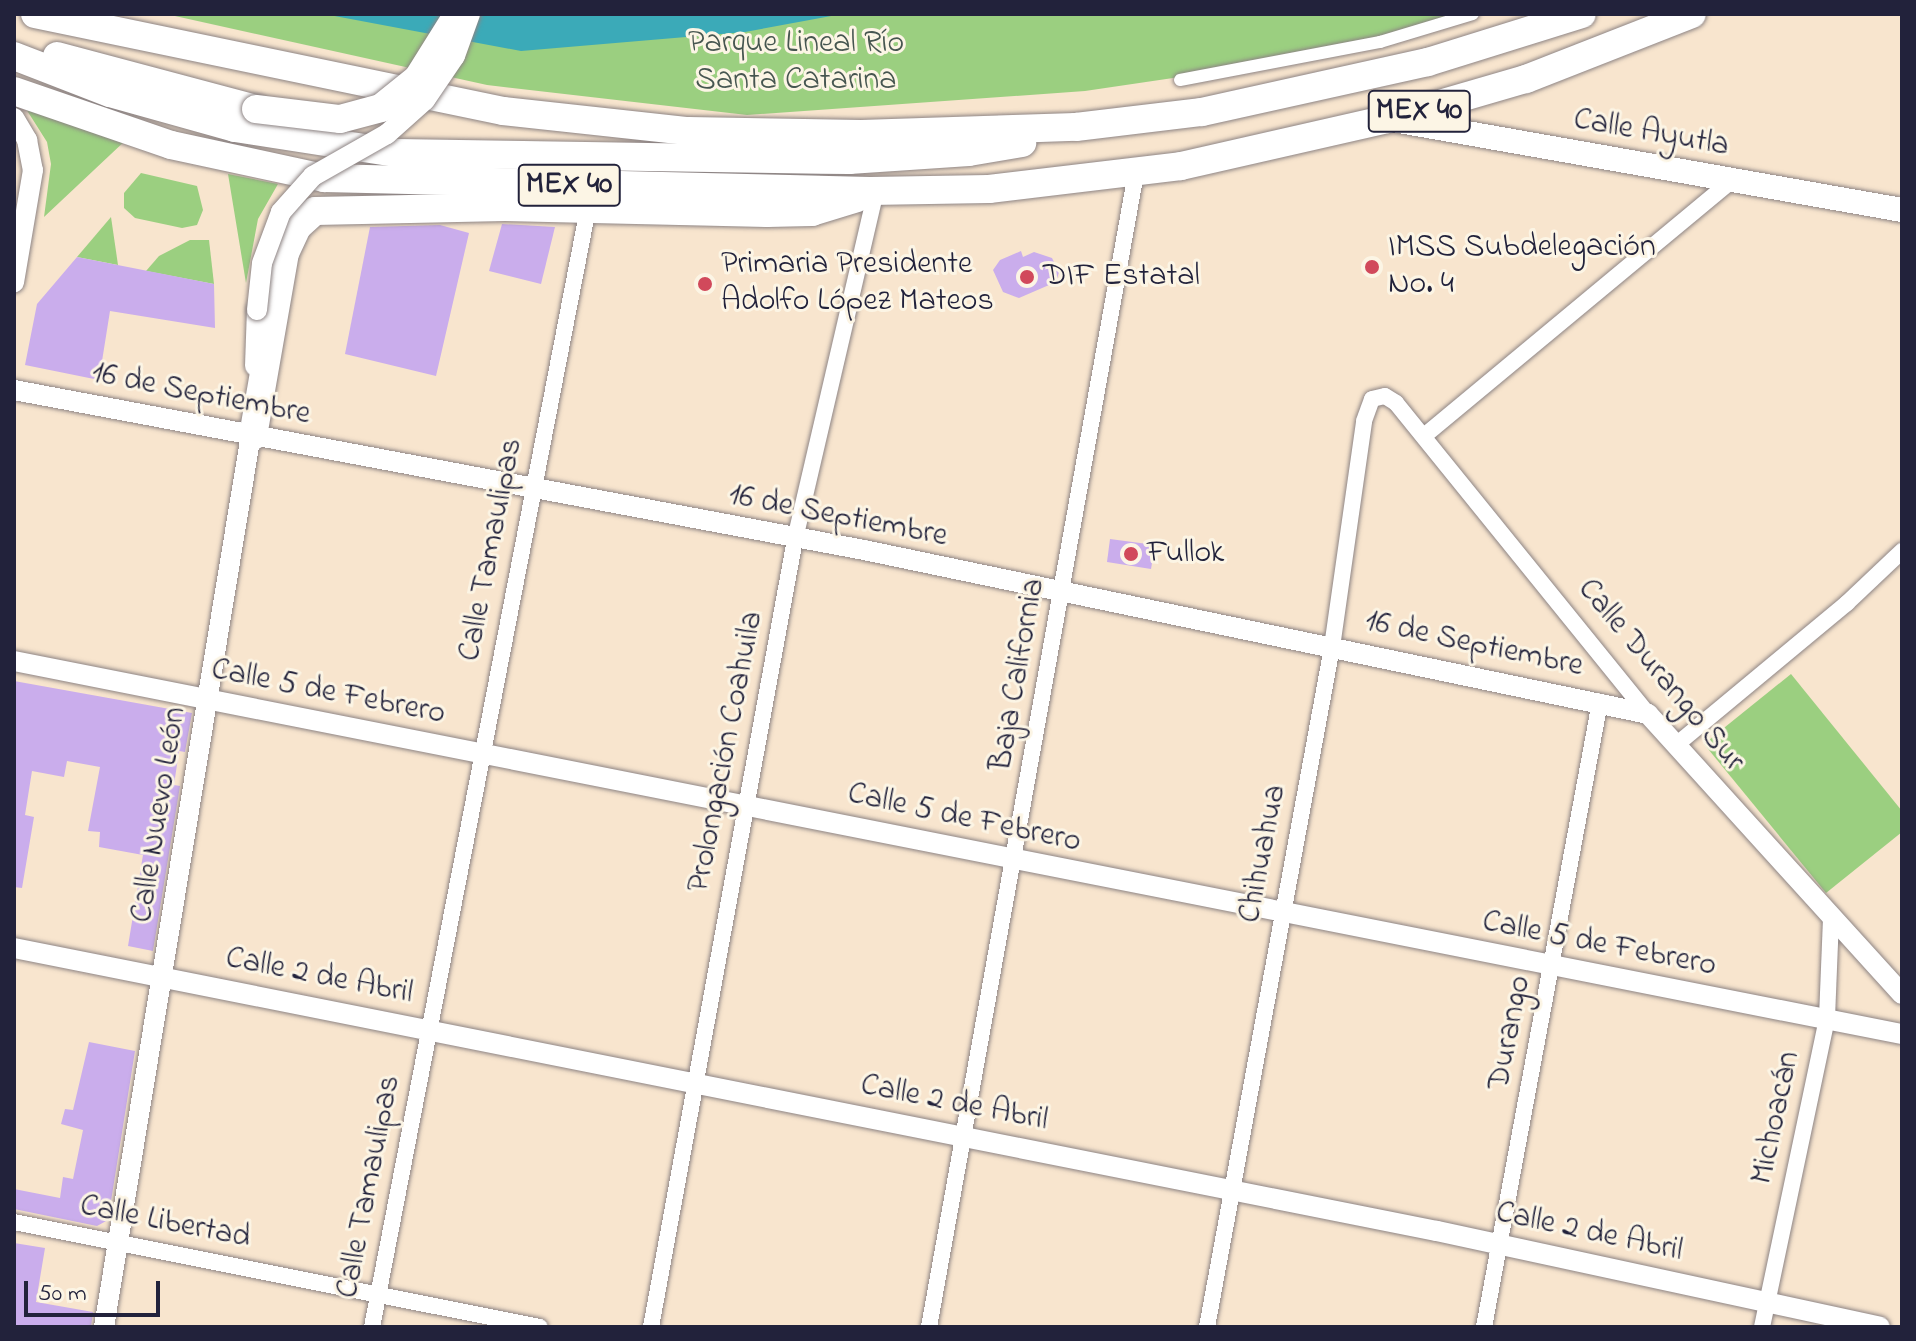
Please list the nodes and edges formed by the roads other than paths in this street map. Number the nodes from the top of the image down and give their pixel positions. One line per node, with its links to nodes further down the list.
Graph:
1 (35, 14): 13 (highway, MEX 40)
2 (458, 14): 7 (highway, bridge)
3 (470, 14): 22 (street, Calle Nuevo León, bridge)
4 (1473, 14): 9 (street)
5 (1582, 14): 13 (highway, MEX 40)
6 (1692, 14): 12 (highway, MEX 40)
7 (14, 45)
8 (14, 56): 13 (highway)
9 (1180, 80)
10 (14, 91): 16 (highway, MEX 40)
11 (14, 118): 19 (street)
12 (1388, 119): 14 (highway, MEX 40); 15 (main road, Calle Ayutla)
13 (1076, 127)
14 (1136, 173): 16 (highway, MEX 40); 27 (street, Baja California)
15 (1731, 181): 18 (main road, Calle Ayutla); 23 (street)
16 (873, 191): 17 (highway); 25 (street, Prolongación Coahuila)
17 (588, 209): 22 (highway); 24 (street, Calle Tamaulipas)
18 (1902, 210)
19 (14, 282)
20 (14, 390): 22 (street, 16 de Septiembre)
21 (1378, 396): 23 (street, Calle Durango Sur); 28 (street, Chihuahua)
22 (253, 436): 24 (street, 16 de Septiembre); 30 (street, Calle Nuevo León)
23 (1424, 436): 32 (street, Calle Durango Sur)
24 (533, 488): 25 (street, 16 de Septiembre); 34 (street, Calle Tamaulipas)
25 (795, 539): 27 (street, 16 de Septiembre); 35 (street, Prolongación Coahuila)
26 (1902, 551): 33 (street)
27 (1063, 593): 28 (street, 16 de Septiembre); 36 (street, Baja California)
28 (1332, 647): 31 (street, 16 de Septiembre); 37 (street, Chihuahua)
29 (14, 661): 30 (street, Calle 5 de Febrero)
30 (209, 700): 34 (street, Calle 5 de Febrero); 41 (street, Calle Nuevo León)
31 (1600, 702): 32 (street, 16 de Septiembre); 40 (street, Durango)
32 (1648, 714): 33 (street, Calle Durango Sur)
33 (1676, 745): 38 (street, Calle Durango Sur)
34 (480, 754): 35 (street, Calle 5 de Febrero); 44 (street, Calle Tamaulipas)
35 (746, 805): 36 (street, Calle 5 de Febrero); 46 (street, Prolongación Coahuila)
36 (1013, 860): 37 (street, Calle 5 de Febrero); 47 (street, Baja California)
37 (1281, 913): 40 (street, Calle 5 de Febrero); 48 (street, Chihuahua)
38 (1831, 919): 42 (street, Calle Durango Sur); 43 (street, Michoacán)
39 (14, 948): 41 (street, Calle 2 de Abril)
40 (1552, 967): 43 (street, Calle 5 de Febrero); 51 (street, Durango)
41 (163, 976): 44 (street, Calle 2 de Abril); 50 (street, Calle Nuevo León)
42 (1902, 994)
43 (1827, 1018): 45 (street, Calle 5 de Febrero); 53 (street, Michoacán)
44 (428, 1029): 46 (street, Calle 2 de Abril); 52 (street, Calle Tamaulipas)
45 (1902, 1034)
46 (694, 1085): 47 (street, Calle 2 de Abril); 57 (street, Prolongación Coahuila)
47 (964, 1136): 48 (street, Calle 2 de Abril); 58 (street, Baja California)
48 (1233, 1191): 51 (street, Calle 2 de Abril); 59 (street, Chihuahua)
49 (14, 1222): 50 (street, Calle Libertad)
50 (118, 1242): 52 (street, Calle Libertad); 54 (street, Calle Nuevo León)
51 (1501, 1244): 53 (street, Calle 2 de Abril); 60 (street, Durango)
52 (378, 1294): 55 (street, Calle Tamaulipas); 56 (street, Calle Libertad)
53 (1767, 1302): 61 (street, Michoacán); 62 (street, Calle 2 de Abril)
54 (104, 1327)
55 (372, 1327)
56 (540, 1327)
57 (651, 1327)
58 (929, 1327)
59 (1207, 1327)
60 (1484, 1327)
61 (1762, 1327)
62 (1880, 1327)

